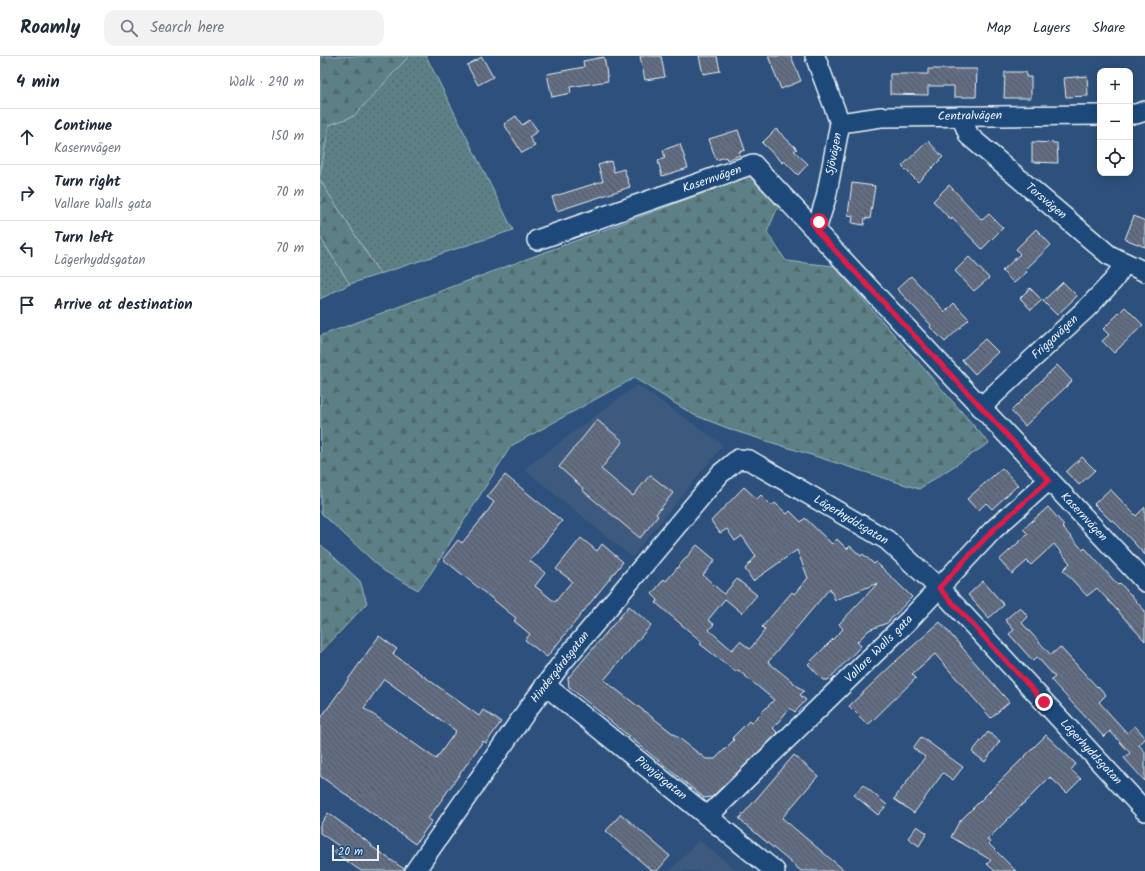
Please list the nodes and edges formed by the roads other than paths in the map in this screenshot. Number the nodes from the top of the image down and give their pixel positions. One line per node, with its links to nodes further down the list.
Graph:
1 (814, 56): 6 (street, Sjövägen)
2 (1145, 111): 3 (street)
3 (1133, 114)
4 (1097, 115): 5 (street, Centralvägen)
5 (961, 116): 6 (street, Centralvägen); 9 (street, Torsvägen)
6 (840, 123): 7 (street, Sjövägen)
7 (816, 230): 8 (street, Kasernvägen); 11 (street, Kasernvägen)
8 (537, 240)
9 (1125, 263): 10 (street, Torsvägen); 11 (street, Friggavägen)
10 (1145, 272)
11 (981, 407): 13 (street, Kasernvägen)
12 (720, 474): 15 (street, Lägerhyddsgatan); 16 (street, Hindergårdsgatan)
13 (1049, 480): 14 (street, Kasernvägen); 15 (street, Vallare Walls gata)
14 (1145, 582)
15 (939, 588): 17 (street, Lägerhyddsgatan); 18 (street, Vallare Walls gata)
16 (545, 685): 18 (street, Pionjärgatan); 19 (street, Hindergårdsgatan)
17 (1145, 811)
18 (708, 816): 20 (street, Pionjärgatan)
19 (415, 871)
20 (775, 871)

